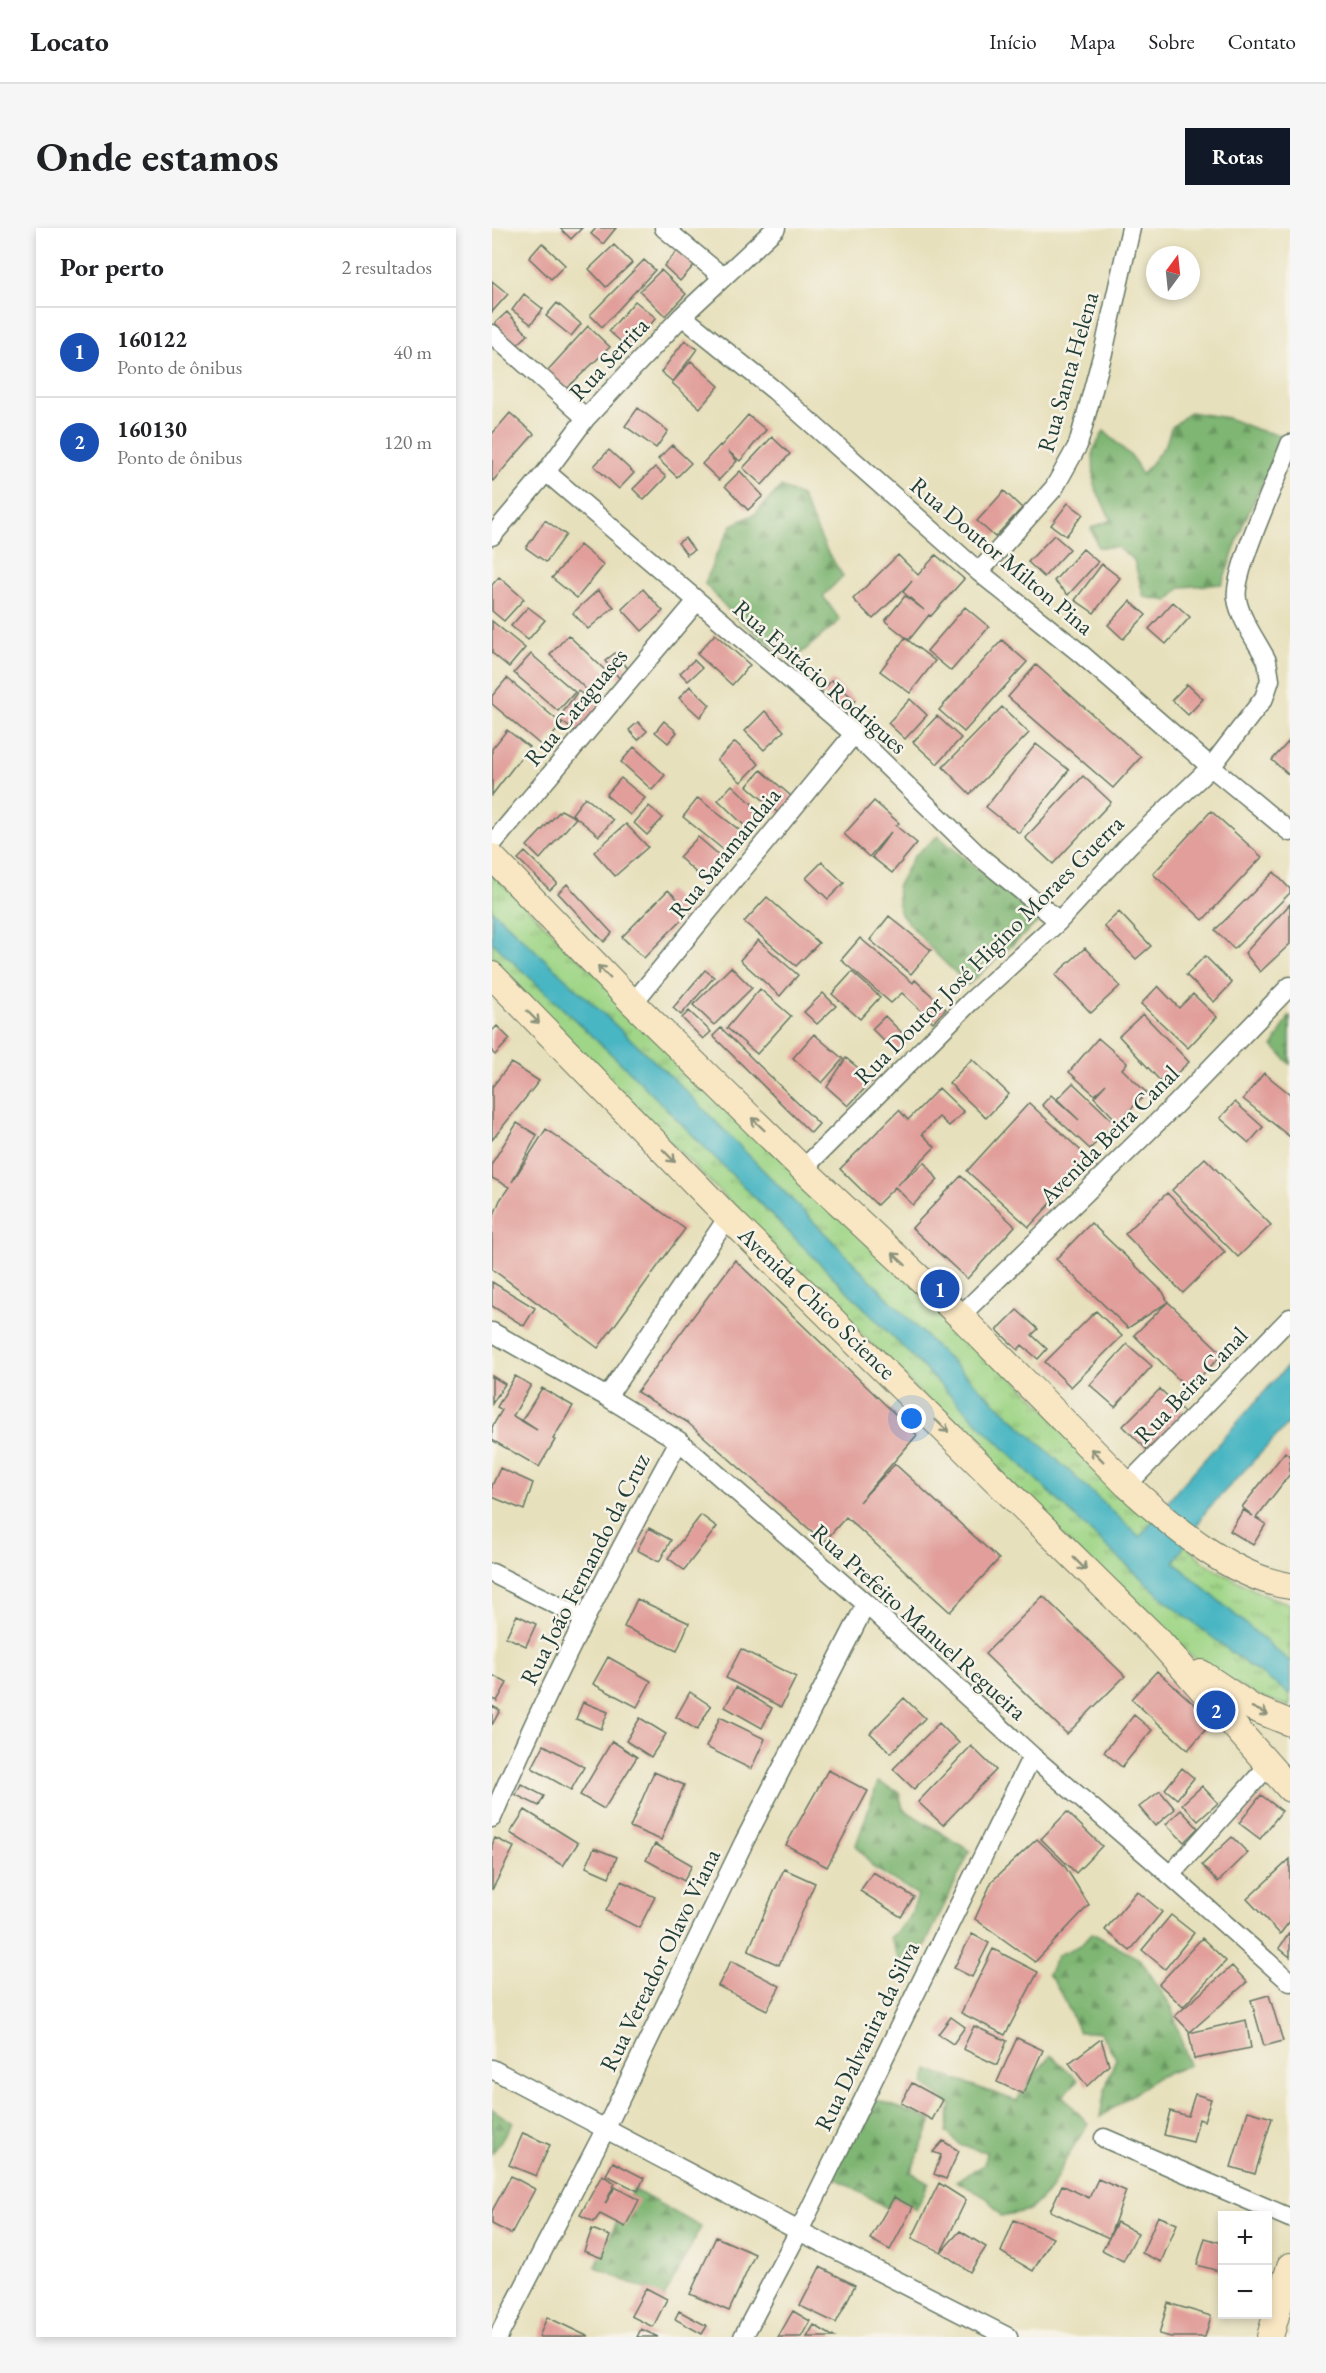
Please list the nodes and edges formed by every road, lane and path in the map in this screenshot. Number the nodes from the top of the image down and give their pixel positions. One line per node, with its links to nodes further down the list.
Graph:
1 (664, 228): 4 (street)
2 (776, 228): 4 (street, Rua Serrita)
3 (1131, 228): 11 (street, Rua Santa Helena)
4 (723, 277): 5 (street, Rua Serrita)
5 (682, 316): 7 (street, Rua Serrita); 11 (street, Rua Doutor Milton Pina)
6 (492, 333): 7 (street)
7 (586, 418): 9 (street, Rua Serrita)
8 (1290, 444): 14 (street, Rua Doutor José Higino Moraes Guerra)
9 (546, 472): 10 (street, Rua Serrita); 12 (street, Rua Epitácio Rodrigues)
10 (492, 536)
11 (979, 572): 14 (street, Rua Doutor Milton Pina)
12 (697, 601): 13 (street, Rua Epitácio Rodrigues); 16 (street, Rua Cataguases)
13 (854, 734): 18 (street, Rua Epitácio Rodrigues); 21 (street, Rua Saramandaia)
14 (1211, 767): 15 (street, Rua Doutor Milton Pina); 18 (street, Rua Doutor José Higino Moraes Guerra)
15 (1290, 832)
16 (492, 844)
17 (492, 857): 21 (main road, one-way to 17)
18 (1059, 921): 22 (street, Rua Doutor José Higino Moraes Guerra)
19 (492, 975): 23 (main road, Avenida Chico Science, one-way to 23)
20 (1290, 986): 24 (street, Avenida Beira Canal)
21 (633, 1003): 22 (main road, one-way to 21)
22 (803, 1169): 24 (main road, one-way to 22)
23 (728, 1217): 27 (street); 34 (main road, Avenida Chico Science, one-way to 34)
24 (960, 1316): 29 (main road, one-way to 24)
25 (1290, 1318): 29 (street, Rua Beira Canal)
26 (492, 1332): 27 (street, Rua Prefeito Manuel Regueira)
27 (608, 1397): 28 (street, Rua Prefeito Manuel Regueira)
28 (679, 1441): 32 (street, Rua Prefeito Manuel Regueira); 33 (street, Rua João Fernando da Cruz)
29 (1127, 1485): 31 (main road)
30 (492, 1573): 33 (street)
31 (1283, 1587)
32 (866, 1604): 36 (street, Rua Prefeito Manuel Regueira); 43 (street, Rua Vereador Olavo Viana)
33 (585, 1619): 39 (street, Rua João Fernando da Cruz)
34 (1160, 1642): 35 (main road, one-way to 35); 37 (main road, Avenida Chico Science)
35 (1290, 1723)
36 (1032, 1756): 40 (street, Rua Prefeito Manuel Regueira); 46 (street, Rua Dalvanira da Silva)
37 (1268, 1766): 38 (main road, Avenida Chico Science); 40 (street)
38 (1290, 1789)
39 (492, 1818)
40 (1170, 1875): 41 (street, Rua Prefeito Manuel Regueira)
41 (1290, 1982)
42 (492, 2069): 43 (street)
43 (606, 2128): 46 (street); 48 (street, Rua Vereador Olavo Viana)
44 (1104, 2138): 45 (street)
45 (1290, 2218)
46 (799, 2231): 49 (street, Rua Dalvanira da Silva); 50 (street)
47 (1290, 2266): 51 (main road)
48 (498, 2337)
49 (743, 2337)
50 (1008, 2337)
51 (1270, 2337)

